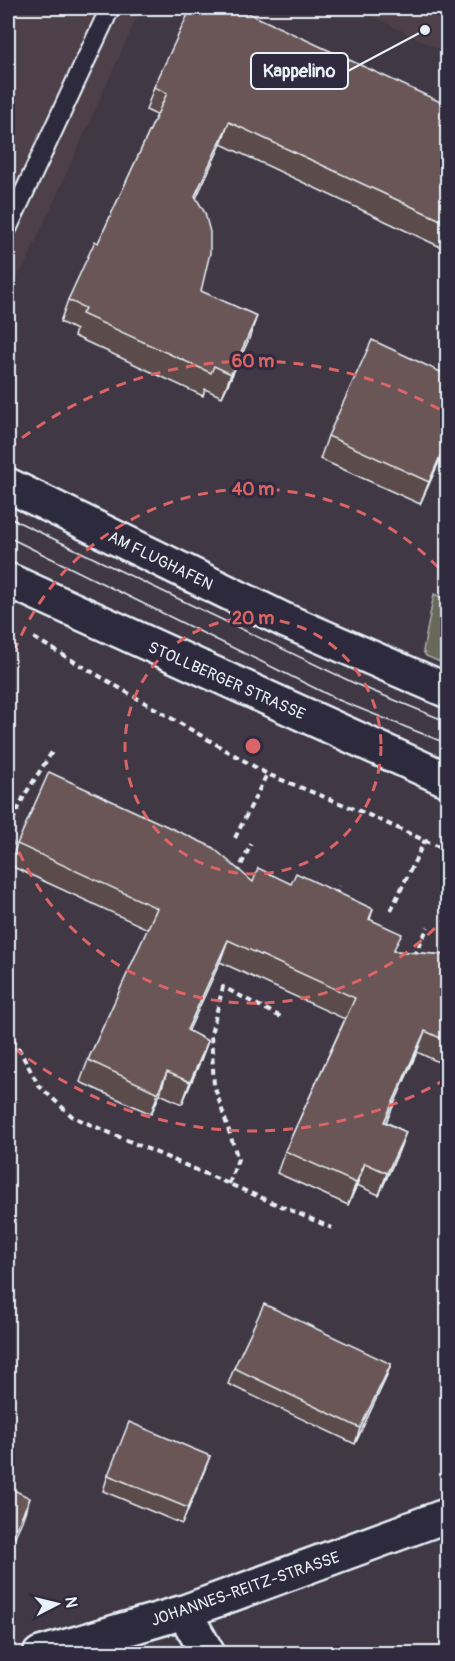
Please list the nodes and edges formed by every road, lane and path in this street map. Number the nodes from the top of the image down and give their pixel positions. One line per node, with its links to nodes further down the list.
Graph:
1 (110, 8): 2 (lane)
2 (8, 227)
3 (8, 485): 6 (street, AM FLUGHAFEN)
4 (8, 580): 9 (street, STOLLBERGER STRASSE)
5 (28, 634): 8 (path)
6 (447, 692)
7 (52, 752): 10 (path)
8 (267, 774): 11 (path); 12 (path)
9 (447, 780)
10 (8, 831)
11 (235, 838)
12 (425, 840): 14 (path); 18 (path)
13 (251, 844): 15 (path)
14 (447, 851)
15 (237, 875)
16 (339, 886): 17 (path)
17 (331, 904)
18 (391, 910)
19 (428, 927): 20 (path)
20 (410, 966)
21 (281, 1017): 23 (path)
22 (8, 1029): 23 (path)
23 (229, 1184): 24 (path)
24 (332, 1228)
25 (447, 1515): 26 (street, JOHANNES-REITZ-STRASSE)
26 (184, 1612): 27 (street, JOHANNES-REITZ-STRASSE); 28 (street)
27 (40, 1653)
28 (208, 1653)

